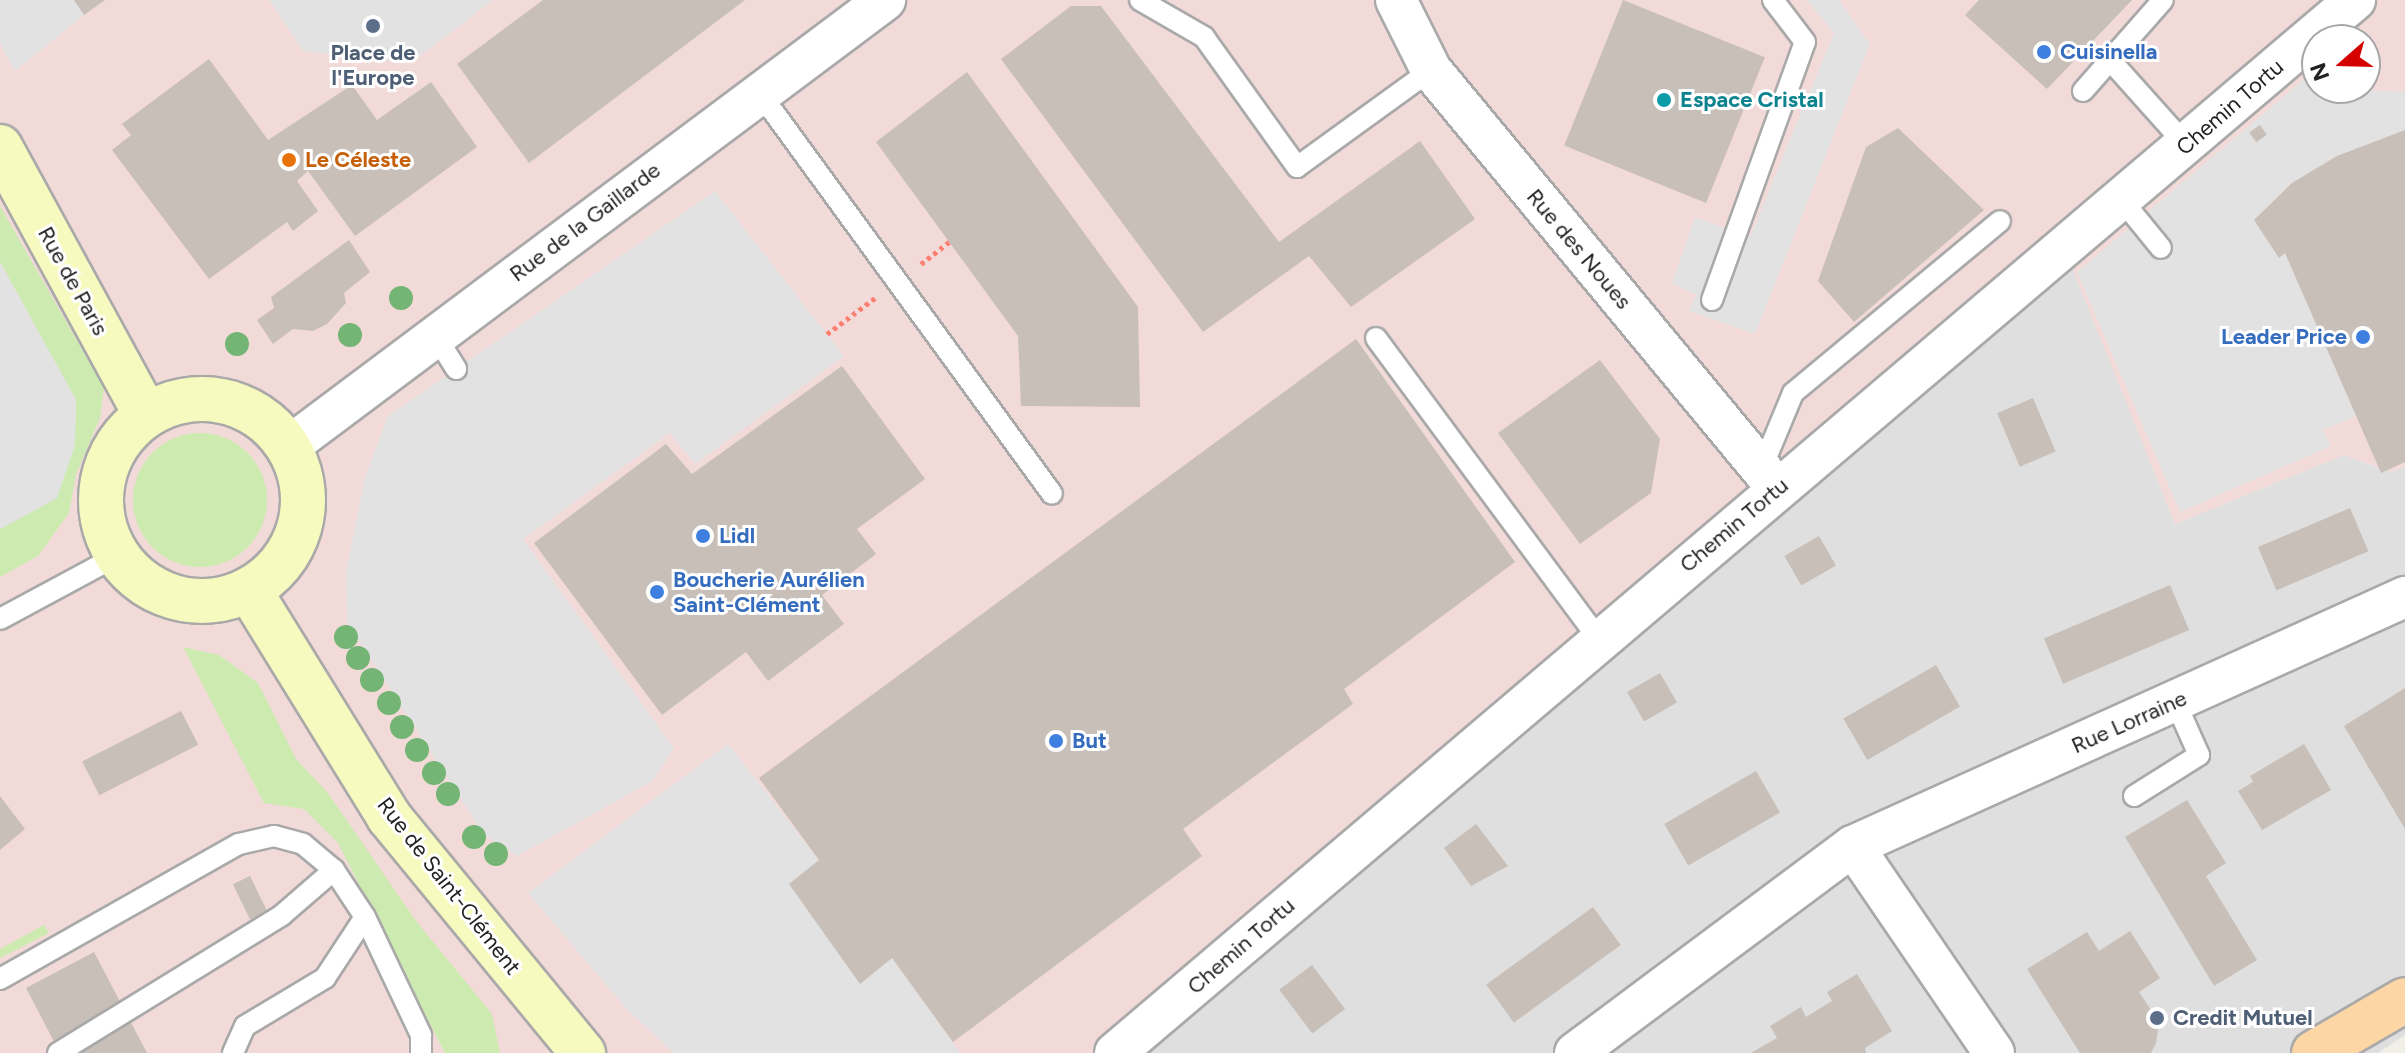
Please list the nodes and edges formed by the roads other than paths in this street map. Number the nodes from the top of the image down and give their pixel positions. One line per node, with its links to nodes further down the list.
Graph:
1 (885, 0): 10 (street, Rue de la Gaillarde)
2 (1140, 0): 8 (lane)
3 (1396, 0): 8 (street, Rue des Noues)
4 (1773, 0): 16 (lane)
5 (2163, 0): 7 (lane)
6 (2355, 0): 11 (street, Chemin Tortu)
7 (2110, 60): 9 (lane); 11 (lane)
8 (1431, 70): 22 (street, Rue des Noues)
9 (2083, 91)
10 (759, 92): 17 (street, Rue de la Gaillarde); 23 (lane)
11 (2186, 145): 13 (street, Chemin Tortu)
12 (0, 147): 20 (street, Rue de Paris)
13 (2121, 199): 15 (lane); 22 (street, Chemin Tortu)
14 (2000, 221): 22 (lane)
15 (2161, 248)
16 (1712, 300)
17 (435, 335): 19 (lane); 21 (street, Rue de la Gaillarde)
18 (1376, 338): 28 (lane)
19 (456, 369)
20 (146, 415): 21 (street); 24 (street)
21 (288, 447): 25 (street)
22 (1769, 479): 28 (street, Chemin Tortu)
23 (1052, 494)
24 (117, 556): 25 (street); 27 (lane)
25 (249, 590): 37 (street, Rue de Saint-Clément)
26 (2405, 597): 29 (street, Rue Lorraine)
27 (3, 622)
28 (1599, 639): 36 (street, Chemin Tortu)
29 (2175, 701): 30 (lane); 31 (street, Rue Lorraine)
30 (2134, 796)
31 (1853, 846): 42 (street, Rue Lorraine); 43 (street)
32 (334, 870): 33 (lane); 34 (lane); 38 (lane)
33 (365, 917): 39 (lane); 40 (lane)
34 (0, 979)
35 (2405, 1000): 44 (main road)
36 (1158, 1039): 41 (street, Chemin Tortu)
37 (574, 1050)
38 (58, 1053)
39 (233, 1053)
40 (421, 1053)
41 (1115, 1053)
42 (1575, 1053)
43 (1994, 1053)
44 (2314, 1053)

